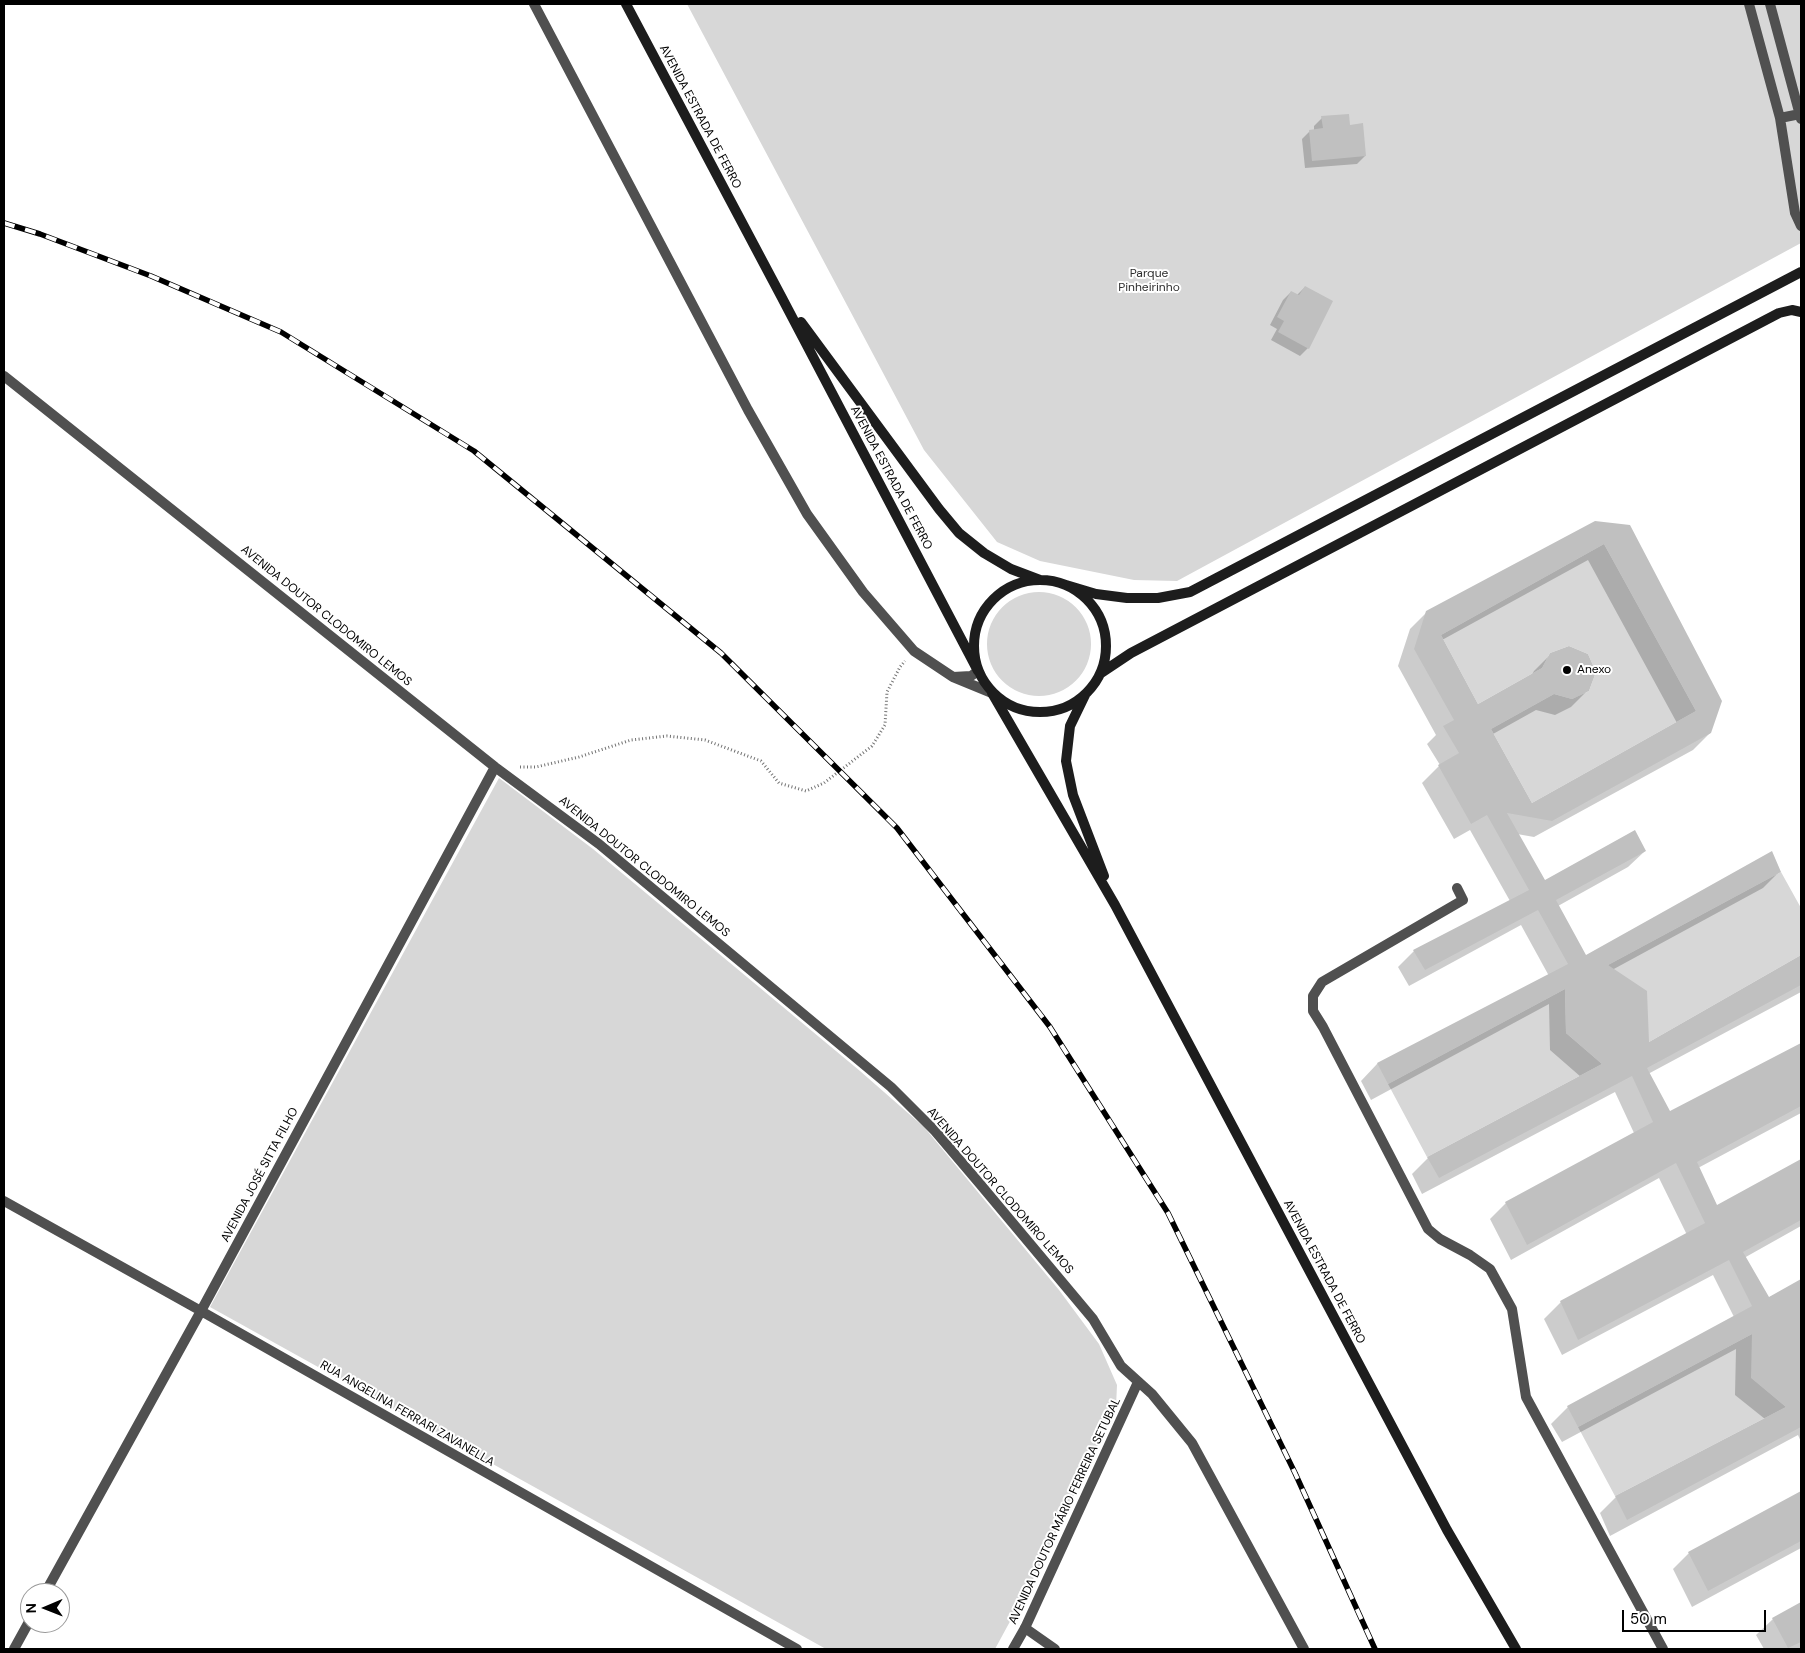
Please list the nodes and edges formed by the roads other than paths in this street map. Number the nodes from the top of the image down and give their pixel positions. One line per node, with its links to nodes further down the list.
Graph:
1 (534, 4): 16 (street)
2 (626, 4): 9 (main road, AVENIDA ESTRADA DE FERRO)
3 (1749, 4): 6 (street)
4 (1770, 4): 5 (street)
5 (1801, 116): 6 (street)
6 (1780, 118): 7 (street)
7 (1801, 226)
8 (1801, 272): 13 (main road)
9 (781, 296): 12 (main road, AVENIDA ESTRADA DE FERRO); 14 (main road, AVENIDA ESTRADA DE FERRO)
10 (1801, 312): 15 (main road)
11 (4, 376): 19 (street, AVENIDA DOUTOR CLODOMIRO LEMOS)
12 (1040, 580): 13 (main road, AVENIDA ESTRADA DE FERRO); 14 (main road, AVENIDA ESTRADA DE FERRO)
13 (1066, 585): 15 (main road, AVENIDA ESTRADA DE FERRO)
14 (978, 671): 16 (street); 17 (main road, AVENIDA ESTRADA DE FERRO)
15 (1101, 673): 18 (main road, AVENIDA ESTRADA DE FERRO)
16 (953, 677): 17 (street)
17 (992, 693): 18 (main road, AVENIDA ESTRADA DE FERRO); 21 (main road, AVENIDA ESTRADA DE FERRO)
18 (1086, 694): 21 (main road, AVENIDA ESTRADA DE FERRO)
19 (495, 767): 23 (street, AVENIDA JOSÉ SITTA FILHO); 24 (street, AVENIDA DOUTOR CLODOMIRO LEMOS)
20 (1457, 888): 34 (street)
21 (1115, 905): 33 (main road, AVENIDA ESTRADA DE FERRO)
22 (4, 1201): 23 (street, RUA ANGELINA FERRARI ZAVANELLA)
23 (201, 1311): 25 (street, AVENIDA JOSÉ SITTA FILHO); 29 (street, RUA ANGELINA FERRARI ZAVANELLA)
24 (1138, 1382): 26 (street, AVENIDA DOUTOR MÁRIO FERREIRA SETUBAL); 32 (street, AVENIDA DOUTOR CLODOMIRO LEMOS)
25 (51, 1583)
26 (1025, 1628): 30 (street, AVENIDA DOUTOR MÁRIO FERREIRA SETUBAL); 31 (street)
27 (23, 1633): 28 (street)
28 (14, 1649)
29 (797, 1649)
30 (1013, 1649)
31 (1055, 1649)
32 (1304, 1649)
33 (1516, 1649)
34 (1663, 1649)

